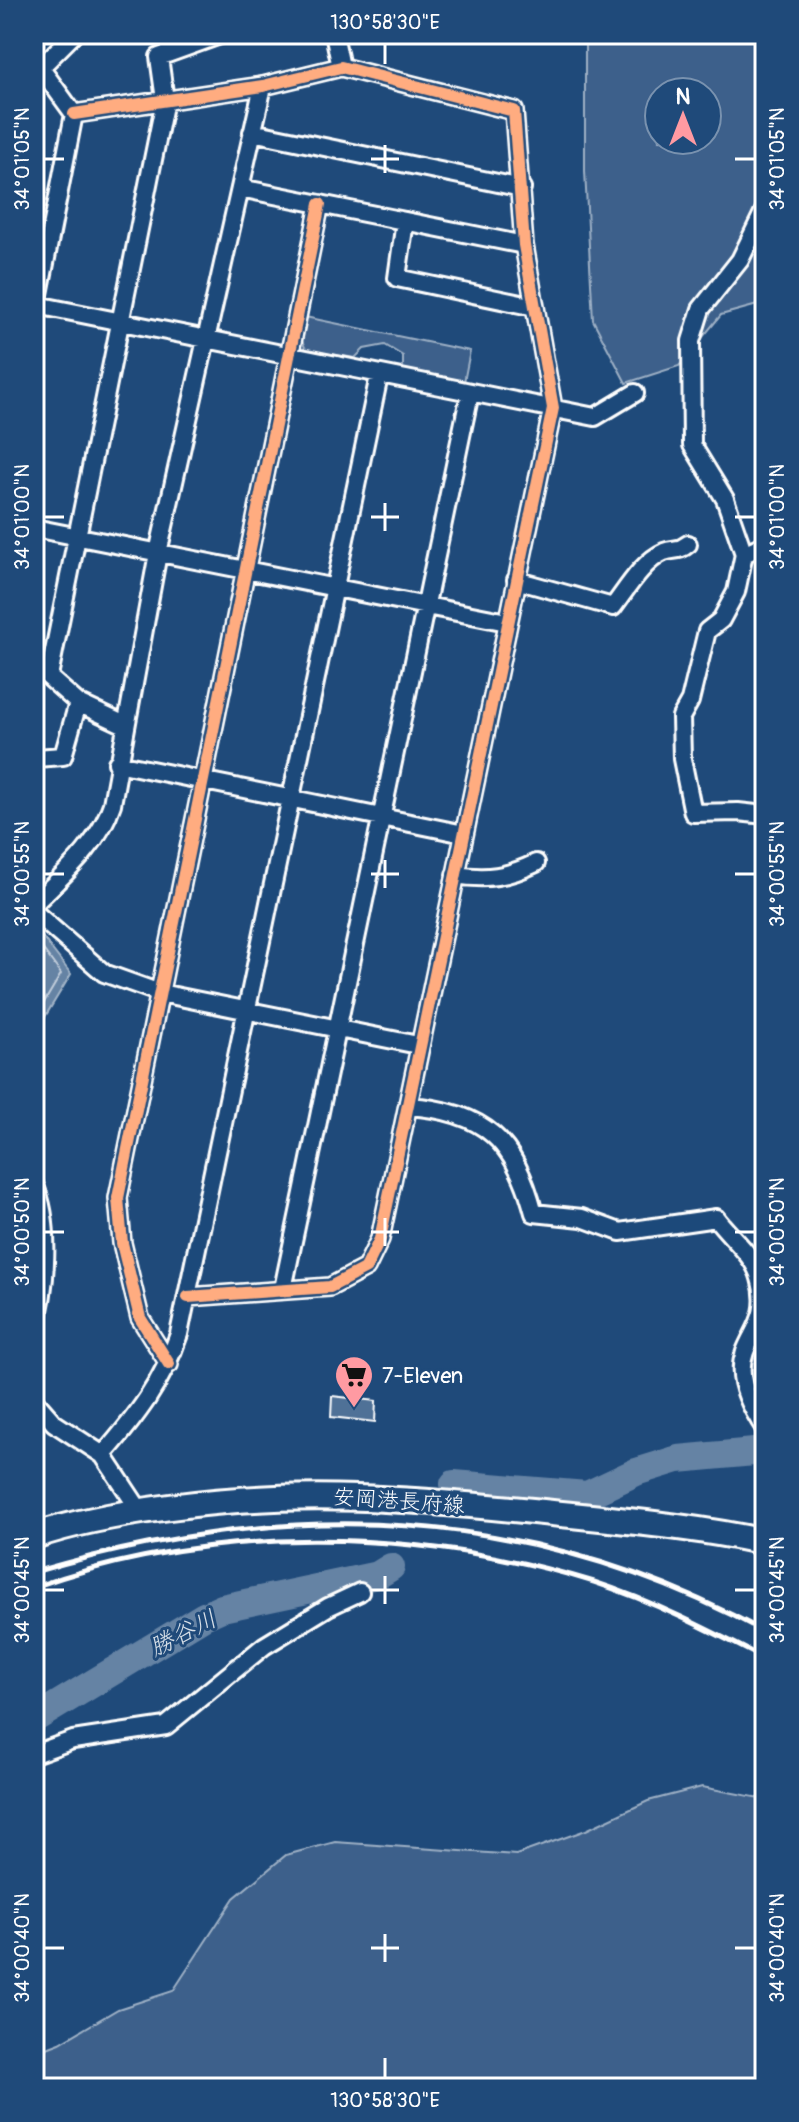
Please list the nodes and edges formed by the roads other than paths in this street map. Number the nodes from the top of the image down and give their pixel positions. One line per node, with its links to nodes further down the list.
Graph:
1 (74, 34): 4 (street)
2 (223, 34): 7 (street)
3 (334, 34): 5 (street)
4 (38, 63): 8 (street)
5 (341, 67): 6 (street); 11 (street)
6 (263, 86): 7 (street); 9 (street)
7 (165, 100): 8 (street); 18 (street)
8 (74, 114): 17 (street)
9 (252, 132): 10 (street); 11 (street)
10 (240, 188): 12 (street); 19 (street)
11 (522, 188): 15 (street)
12 (320, 204): 14 (street); 20 (street)
13 (765, 209): 30 (street)
14 (405, 221): 15 (street); 16 (street)
15 (524, 245): 16 (street)
16 (535, 307): 24 (street)
17 (36, 312): 18 (street)
18 (120, 322): 19 (street); 26 (street)
19 (206, 339): 20 (street); 29 (street)
20 (289, 357): 21 (street); 31 (street)
21 (379, 376): 22 (street); 33 (street)
22 (470, 393): 24 (street); 34 (street)
23 (635, 393): 24 (street)
24 (553, 408): 32 (street)
25 (34, 528): 26 (street)
26 (77, 536): 29 (street); 37 (street)
27 (688, 544): 32 (street)
28 (765, 544): 30 (street)
29 (158, 553): 31 (street); 39 (street)
30 (744, 554): 44 (street)
31 (246, 570): 33 (street); 42 (street)
32 (516, 580): 35 (street)
33 (334, 587): 34 (street); 43 (street)
34 (425, 605): 35 (street); 45 (street)
35 (507, 622): 46 (street)
36 (34, 664): 37 (street)
37 (49, 676): 38 (street)
38 (78, 703): 39 (street); 40 (street)
39 (125, 725): 41 (street)
40 (34, 763)
41 (117, 763): 42 (street); 49 (street)
42 (203, 780): 43 (street); 51 (street)
43 (290, 799): 45 (street); 52 (street)
44 (765, 815)
45 (380, 817): 46 (street); 53 (street)
46 (464, 834): 48 (street)
47 (536, 863): 48 (street)
48 (455, 875): 54 (street)
49 (34, 904)
50 (34, 912): 51 (street)
51 (160, 993): 52 (street); 60 (street)
52 (249, 1010): 53 (street); 58 (street)
53 (337, 1030): 54 (street); 57 (street)
54 (418, 1045): 55 (street)
55 (408, 1106): 57 (street); 62 (street)
56 (34, 1184): 59 (street)
57 (283, 1289): 58 (street)
58 (188, 1297): 60 (street)
59 (34, 1331)
60 (169, 1364): 63 (street)
61 (34, 1400): 63 (street)
62 (765, 1429)
63 (103, 1455): 64 (street)
64 (140, 1511): 65 (main road, 安岡港長府線); 66 (main road, 安岡港長府線)
65 (34, 1536)
66 (765, 1542)
67 (360, 1592): 68 (street)
68 (34, 1754)

